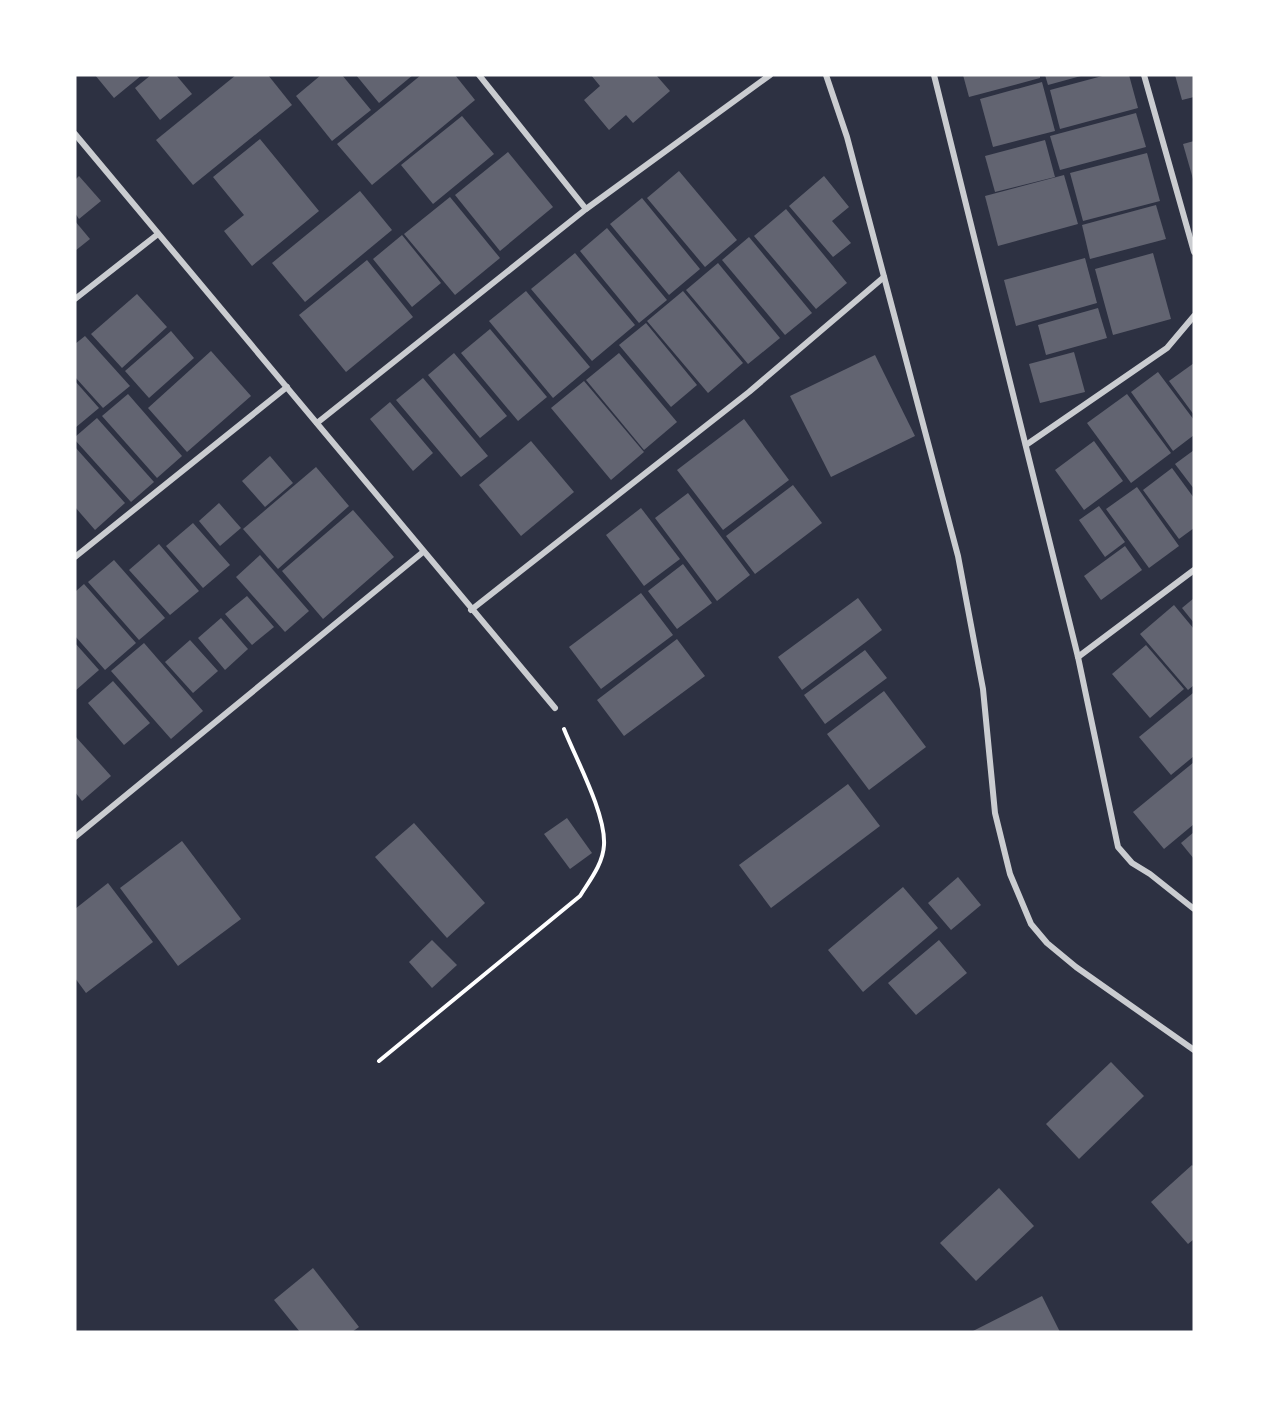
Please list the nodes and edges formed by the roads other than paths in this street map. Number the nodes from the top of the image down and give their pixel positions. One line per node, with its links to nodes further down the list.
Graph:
1 (479, 75): 7 (street)
2 (770, 75): 7 (street)
3 (826, 75): 10 (street)
4 (933, 75): 15 (street)
5 (1144, 75): 9 (street)
6 (75, 134): 8 (street)
7 (586, 209): 14 (street)
8 (158, 234): 11 (street); 13 (street)
9 (1194, 252)
10 (884, 277): 19 (street); 24 (street)
11 (75, 298)
12 (1194, 316): 15 (street)
13 (287, 387): 14 (street); 17 (street)
14 (317, 423): 16 (street)
15 (1026, 445): 20 (street)
16 (423, 552): 19 (street); 22 (street)
17 (75, 557)
18 (1194, 570): 20 (street)
19 (471, 610): 21 (street)
20 (1078, 657): 23 (street)
21 (555, 708)
22 (75, 837)
23 (1194, 909)
24 (1194, 1050)

